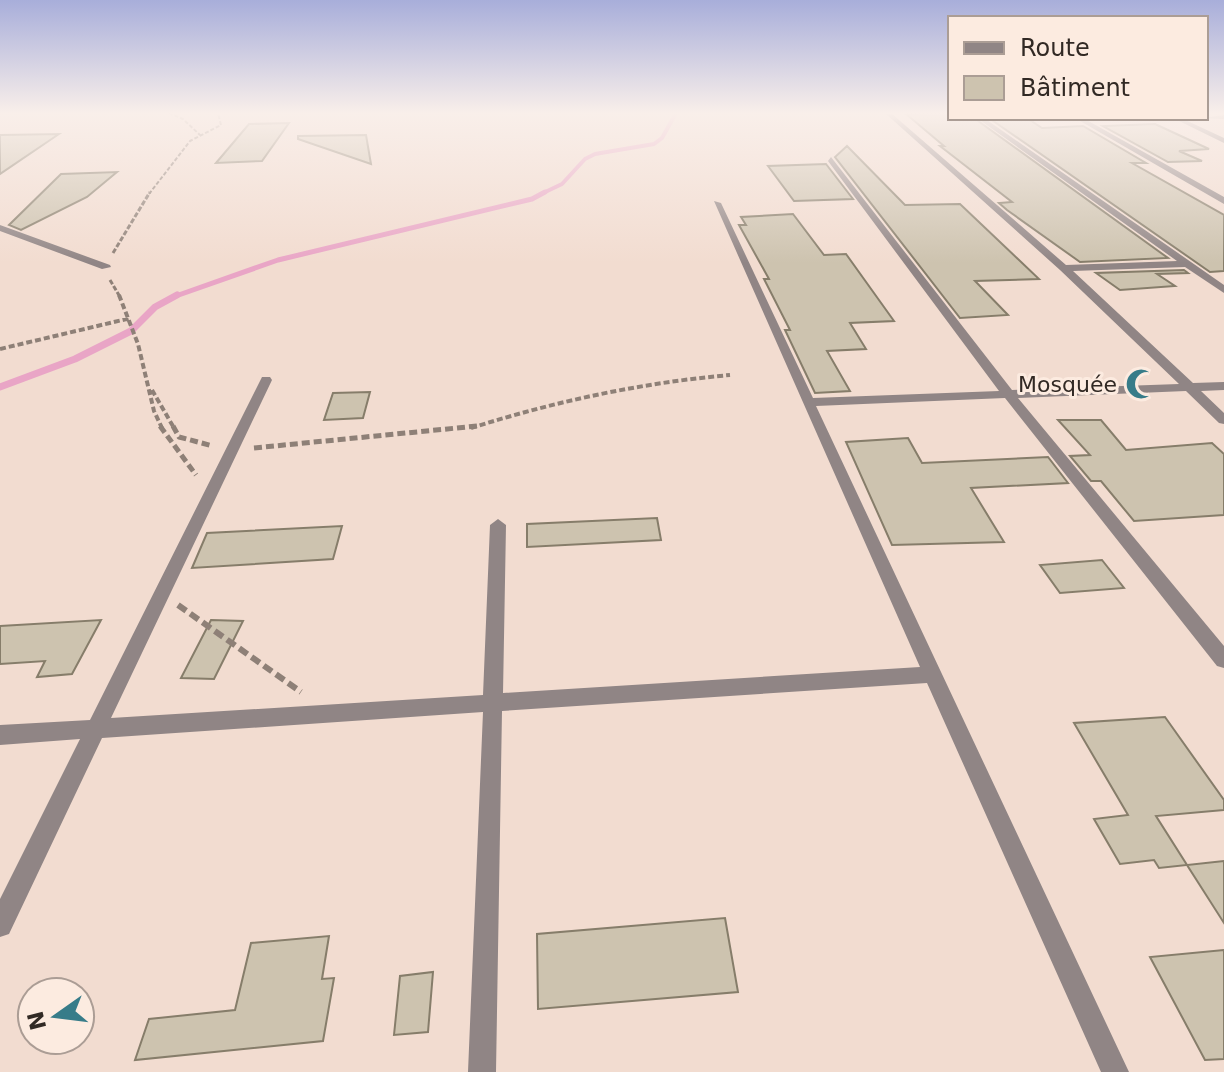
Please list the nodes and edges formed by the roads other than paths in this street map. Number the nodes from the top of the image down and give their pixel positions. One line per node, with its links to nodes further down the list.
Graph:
1 (834, 163): 15 (street)
2 (945, 163): 10 (street)
3 (1043, 163): 8 (street)
4 (1157, 163): 5 (street)
5 (1224, 201)
6 (717, 203): 16 (street)
7 (0, 228): 9 (street)
8 (1185, 264): 10 (street); 11 (street)
9 (106, 267)
10 (1064, 268): 14 (street)
11 (1224, 290)
12 (266, 380): 22 (street)
13 (1224, 386): 14 (street)
14 (1186, 387): 15 (street); 17 (street)
15 (1008, 394): 16 (street); 19 (street)
16 (808, 402): 20 (street)
17 (1224, 420)
18 (498, 525): 21 (street)
19 (1224, 660)
20 (933, 674): 21 (street); 26 (street)
21 (493, 703): 22 (street); 25 (street)
22 (96, 729): 23 (street); 24 (street)
23 (0, 735)
24 (0, 925)
25 (482, 1072)
26 (1115, 1072)

